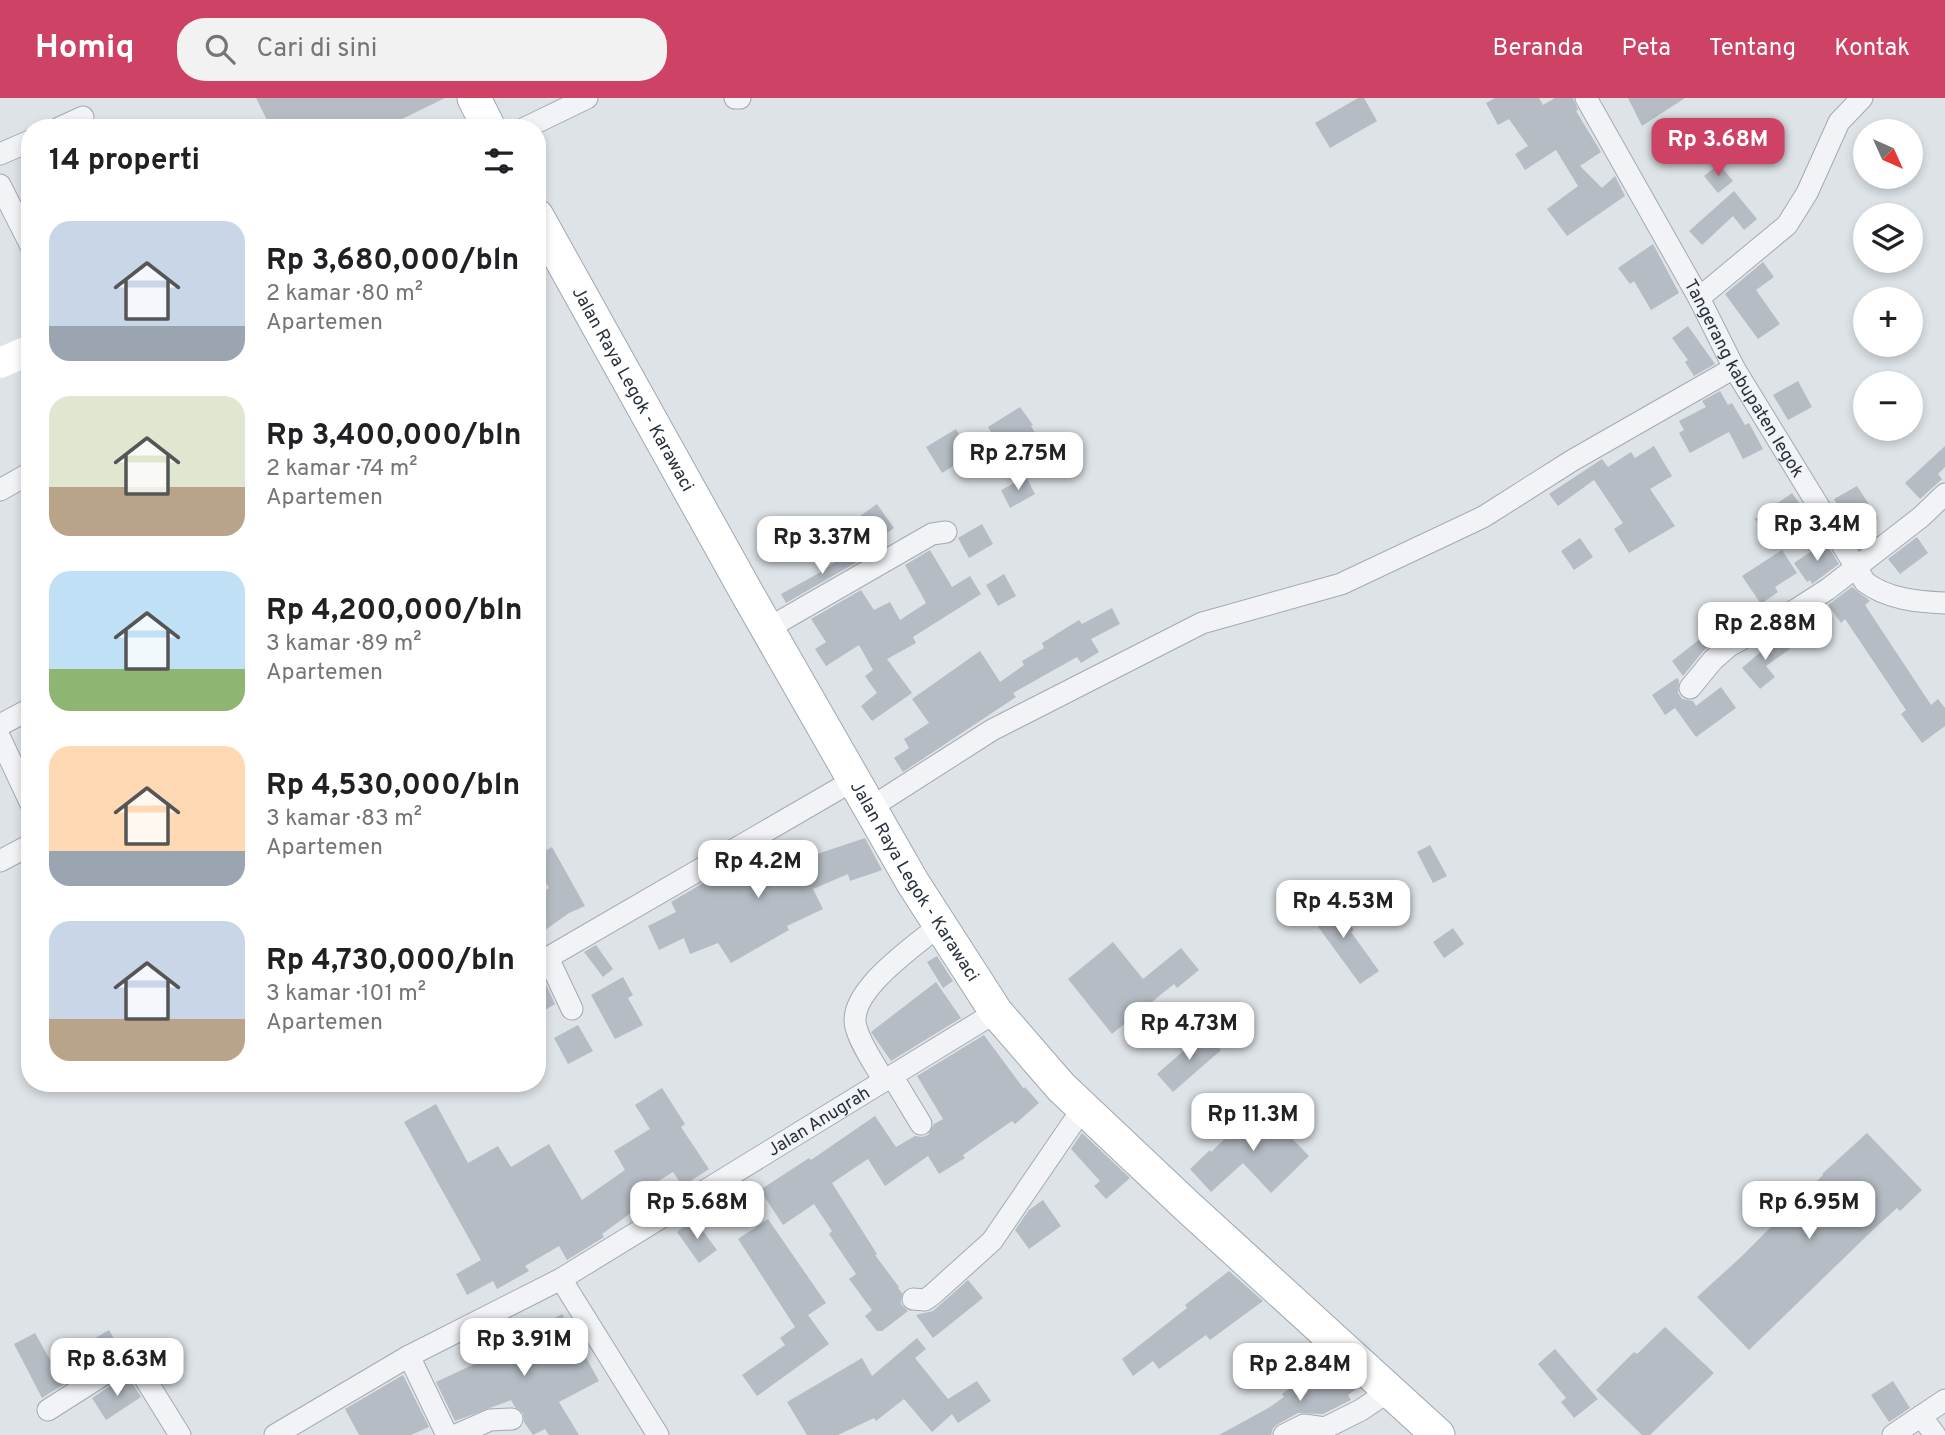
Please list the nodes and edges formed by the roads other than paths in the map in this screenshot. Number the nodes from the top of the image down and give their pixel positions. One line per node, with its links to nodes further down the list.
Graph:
1 (474, 98): 7 (main road)
2 (587, 98): 8 (street)
3 (1586, 98): 14 (street, Tangerang kabupaten legok)
4 (1862, 98): 14 (street)
5 (83, 117): 6 (street)
6 (79, 119)
7 (484, 119)
8 (543, 119)
9 (21, 145): 10 (street)
10 (0, 154)
11 (0, 186): 12 (street)
12 (21, 227)
13 (546, 232): 24 (main road, Jalan Raya Legok - Karawaci)
14 (1699, 298): 17 (street, Tangerang kabupaten legok)
15 (21, 354): 16 (street)
16 (0, 363)
17 (1734, 368): 22 (street, Tangerang kabupaten legok); 31 (street)
18 (21, 478): 19 (street)
19 (0, 490)
20 (1945, 494): 22 (street)
21 (946, 532): 24 (street)
22 (1855, 566): 23 (street, Tangerang kabupaten legok); 25 (street)
23 (1945, 603)
24 (767, 629): 29 (main road, Jalan Raya Legok - Karawaci)
25 (1690, 688)
26 (21, 714): 27 (street)
27 (0, 725)
28 (0, 738): 30 (street)
29 (854, 780): 31 (main road, Jalan Raya Legok - Karawaci); 35 (street)
30 (21, 783)
31 (870, 808): 34 (main road, Jalan Raya Legok - Karawaci)
32 (21, 850): 33 (street)
33 (0, 861)
34 (940, 925): 38 (main road, Jalan Raya Legok - Karawaci); 39 (street)
35 (546, 959)
36 (546, 966): 37 (street)
37 (572, 1009)
38 (996, 1012): 39 (street, Jalan Anugrah); 40 (main road, Jalan Raya Legok - Karawaci)
39 (888, 1079): 41 (street); 42 (street, Jalan Anugrah)
40 (1083, 1108): 43 (street); 45 (main road, Jalan Raya Legok - Karawaci)
41 (921, 1124)
42 (561, 1279): 44 (street, Jalan Anugrah); 54 (street)
43 (914, 1299)
44 (409, 1356): 51 (street, Jalan Anugrah); 52 (street)
45 (1389, 1391): 55 (street); 56 (main road, Jalan Raya Legok - Karawaci)
46 (1945, 1400): 48 (street)
47 (48, 1410): 50 (street)
48 (1922, 1416): 57 (street); 58 (street)
49 (512, 1419): 53 (street)
50 (180, 1435)
51 (275, 1435)
52 (447, 1435)
53 (456, 1435)
54 (658, 1435)
55 (1284, 1435)
56 (1438, 1435)
57 (1893, 1435)
58 (1935, 1435)

